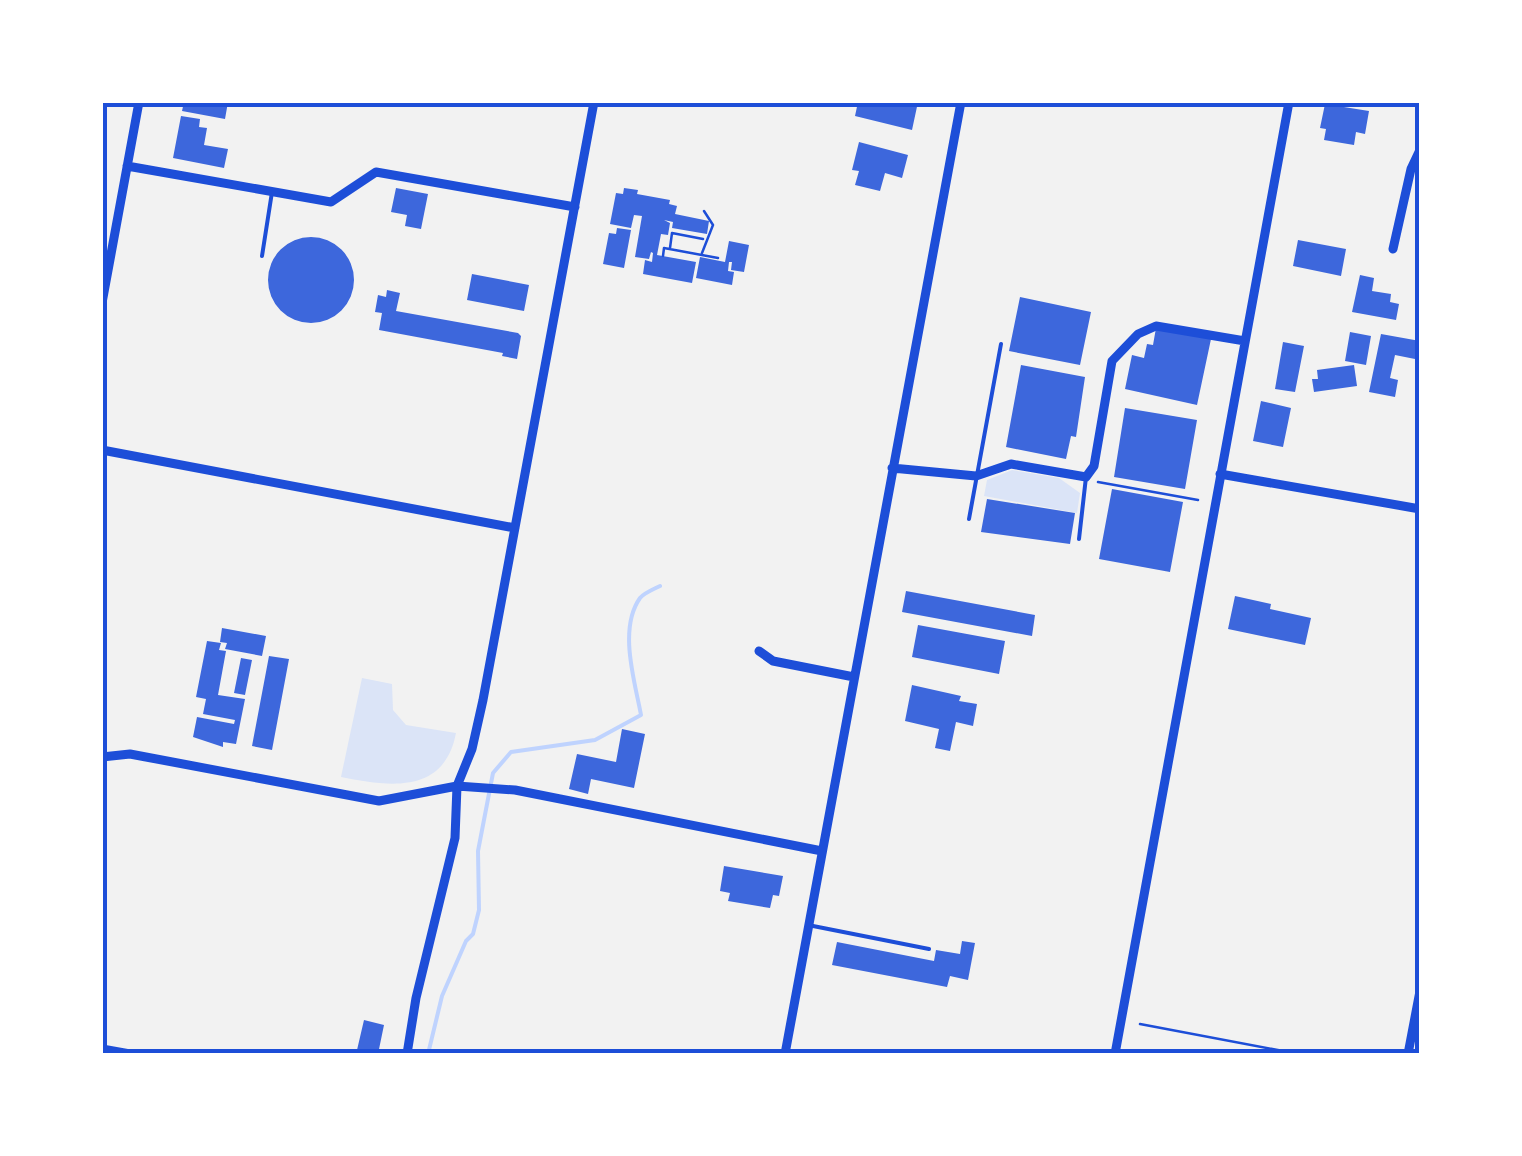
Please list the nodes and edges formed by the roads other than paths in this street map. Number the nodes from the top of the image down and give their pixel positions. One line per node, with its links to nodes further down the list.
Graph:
1 (139, 102): 6 (street)
2 (594, 102): 8 (street)
3 (961, 102): 15 (street)
4 (1289, 102): 12 (street)
5 (1420, 150): 9 (street)
6 (128, 166): 7 (street); 11 (street)
7 (272, 192): 8 (street); 10 (lane)
8 (575, 207): 21 (street)
9 (1394, 249)
10 (262, 256)
11 (102, 302)
12 (1245, 340): 16 (street); 18 (street)
13 (1001, 344): 17 (lane)
14 (102, 450): 21 (street)
15 (892, 468): 17 (street); 24 (street)
16 (1220, 474): 19 (street); 36 (street)
17 (976, 476): 18 (street); 20 (lane)
18 (1086, 477): 22 (lane)
19 (1420, 509)
20 (969, 519)
21 (515, 528): 26 (street)
22 (1079, 538)
23 (759, 651): 24 (street)
24 (854, 677): 27 (street)
25 (103, 755): 26 (street)
26 (457, 786): 27 (street); 34 (street)
27 (822, 851): 28 (street)
28 (808, 925): 29 (lane); 35 (street)
29 (929, 949)
30 (1420, 991): 32 (street)
31 (102, 1049): 33 (street)
32 (1411, 1053)
33 (130, 1054)
34 (407, 1054)
35 (785, 1054)
36 (1115, 1054)

